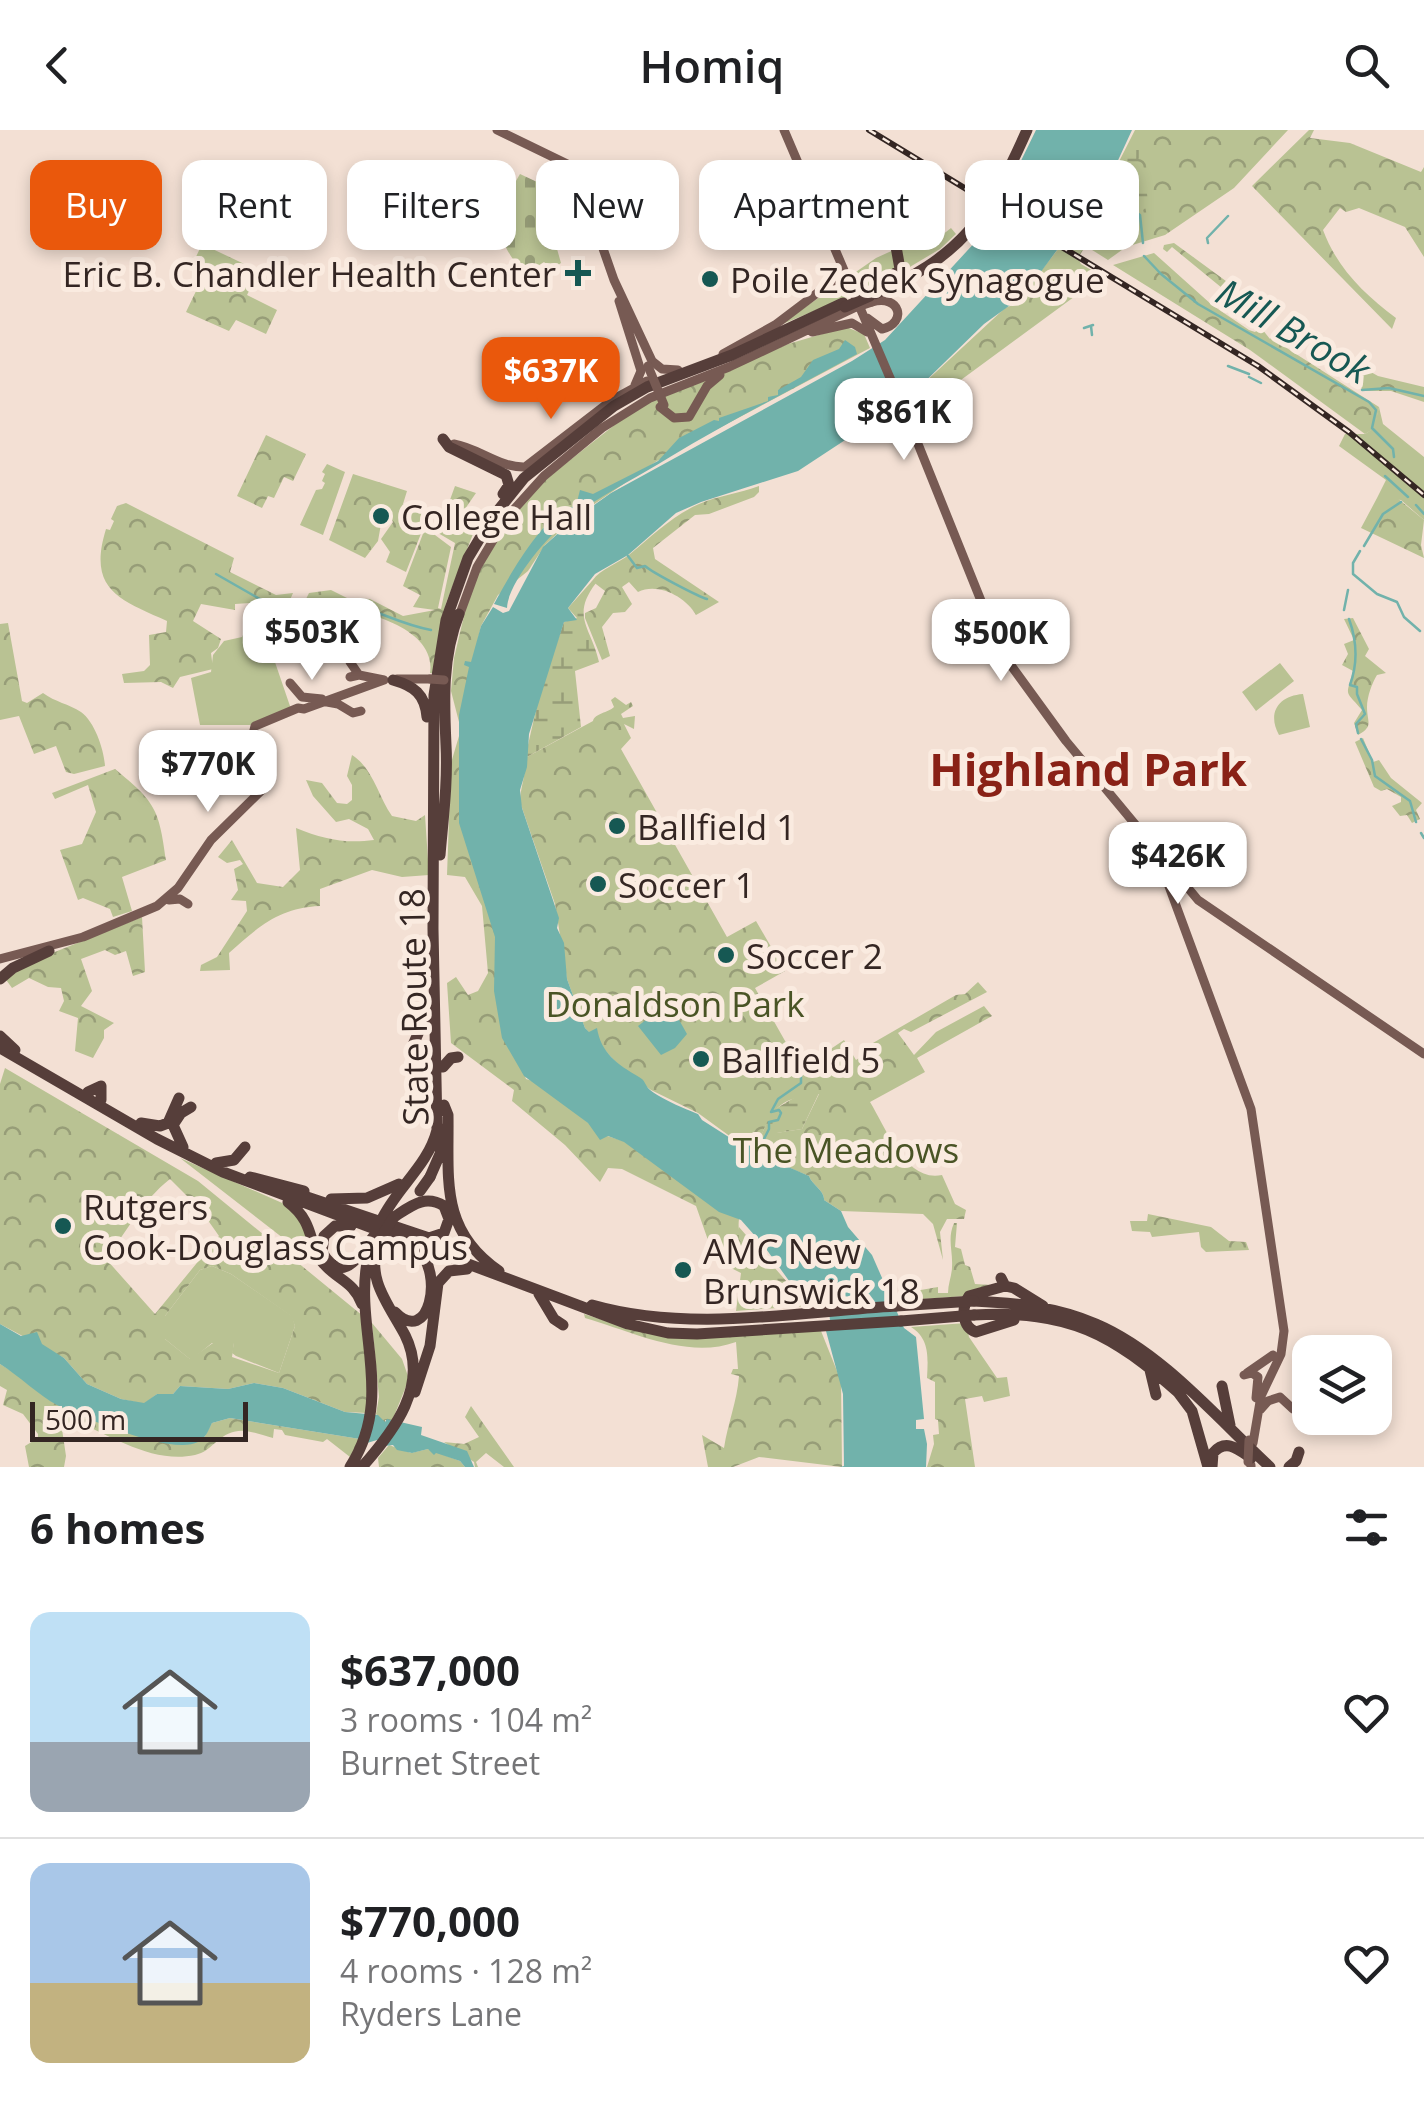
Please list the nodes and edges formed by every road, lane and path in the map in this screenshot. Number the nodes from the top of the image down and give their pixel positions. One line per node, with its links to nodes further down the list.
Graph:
1 (497, 130): 9 (main road)
2 (786, 130): 7 (main road)
3 (1022, 130): 8 (highway); 8 (highway)
4 (897, 250): 6 (highway)
5 (883, 252): 6 (highway)
6 (899, 260): 8 (highway)
7 (845, 272): 10 (main road); 15 (main road)
8 (872, 295): 10 (highway, bridge); 10 (main road)
9 (623, 305): 12 (main road); 17 (main road); 20 (main road)
10 (850, 308): 11 (highway); 13 (main road); 14 (main road); 37 (highway)
11 (806, 319): 15 (highway); 26 (highway)
12 (636, 324): 17 (main road); 18 (main road)
13 (872, 340): 14 (main road); 36 (main road)
14 (776, 344): 16 (main road)
15 (724, 353): 18 (main road)
16 (741, 362): 19 (main road); 21 (main road)
17 (646, 366): 21 (main road, bridge)
18 (678, 370): 20 (main road)
19 (678, 386): 21 (main road); 25 (main road)
20 (625, 392): 23 (main road)
21 (662, 406)
22 (448, 441): 23 (main road); 24 (highway)
23 (538, 459): 24 (highway)
24 (501, 496): 26 (highway)
25 (460, 614): 29 (highway); 34 (main road)
26 (440, 642): 35 (highway)
27 (350, 662): 31 (main road)
28 (389, 680): 29 (main road, bridge); 31 (main road); 31 (main road); 35 (highway)
29 (444, 680): 34 (highway)
30 (290, 682): 32 (main road)
31 (354, 683): 32 (main road)
32 (323, 701): 33 (main road); 39 (main road)
33 (361, 711)
34 (446, 744): 37 (highway)
35 (433, 840): 41 (highway, State Route 18)
36 (1163, 859): 49 (main road); 77 (main road)
37 (439, 860): 51 (highway, State Route 18)
38 (188, 904): 39 (main road)
39 (157, 906): 42 (main road)
40 (418, 928): 41 (highway)
41 (432, 928): 46 (highway, State Route 18)
42 (67, 942): 43 (main road); 44 (main road)
43 (49, 951): 44 (main road); 45 (highway)
44 (0, 961)
45 (0, 979)
46 (435, 989): 47 (highway); 58 (highway, State Route 18)
47 (414, 1037)
48 (0, 1041): 55 (highway); 60 (highway)
49 (1424, 1054)
50 (458, 1056): 51 (highway)
51 (443, 1066): 53 (highway, State Route 18)
52 (179, 1098): 55 (highway)
53 (444, 1106): 61 (highway); 62 (highway, State Route 18, bridge)
54 (191, 1107): 56 (highway)
55 (141, 1123): 56 (highway)
56 (183, 1146): 57 (highway)
57 (216, 1162): 59 (highway); 59 (highway)
58 (423, 1162): 59 (highway); 62 (highway, State Route 18)
59 (248, 1176): 60 (highway)
60 (283, 1193): 62 (highway); 63 (highway); 67 (highway); 74 (highway)
61 (450, 1204): 62 (highway); 67 (highway)
62 (388, 1219): 63 (highway, State Route 18, bridge)
63 (379, 1238): 63 (highway); 64 (highway); 69 (highway); 74 (highway, State Route 18)
64 (410, 1244): 65 (highway); 66 (highway)
65 (476, 1269): 68 (highway); 70 (highway)
66 (430, 1271): 68 (highway); 73 (highway)
67 (499, 1271): 72 (highway, bridge)
68 (446, 1274): 73 (highway)
69 (377, 1285): 73 (highway); 83 (highway, State Route 18)
70 (536, 1292): 71 (highway); 71 (highway)
71 (573, 1306): 72 (highway, bridge)
72 (1051, 1313): 72 (highway); 75 (highway); 75 (highway)
73 (429, 1317): 83 (highway)
74 (368, 1328): 87 (highway, State Route 18)
75 (1096, 1328): 78 (highway); 80 (highway)
76 (1150, 1342): 78 (highway)
77 (1277, 1354): 84 (main road); 84 (main road)
78 (1157, 1362): 80 (highway)
79 (1222, 1386): 85 (highway)
80 (1177, 1388): 81 (highway); 85 (highway); 88 (highway); 90 (highway)
81 (1206, 1394)
82 (1292, 1407): 84 (main road)
83 (402, 1412): 87 (highway, State Route 18)
84 (1255, 1412): 85 (main road)
85 (1247, 1440): 88 (highway)
86 (1299, 1452): 92 (highway)
87 (368, 1458): 89 (highway, State Route 18)
88 (1255, 1464): 90 (highway); 91 (highway)
89 (350, 1467)
90 (1210, 1467)
91 (1278, 1467)
92 (1288, 1467): 93 (highway)
93 (1302, 1467)

